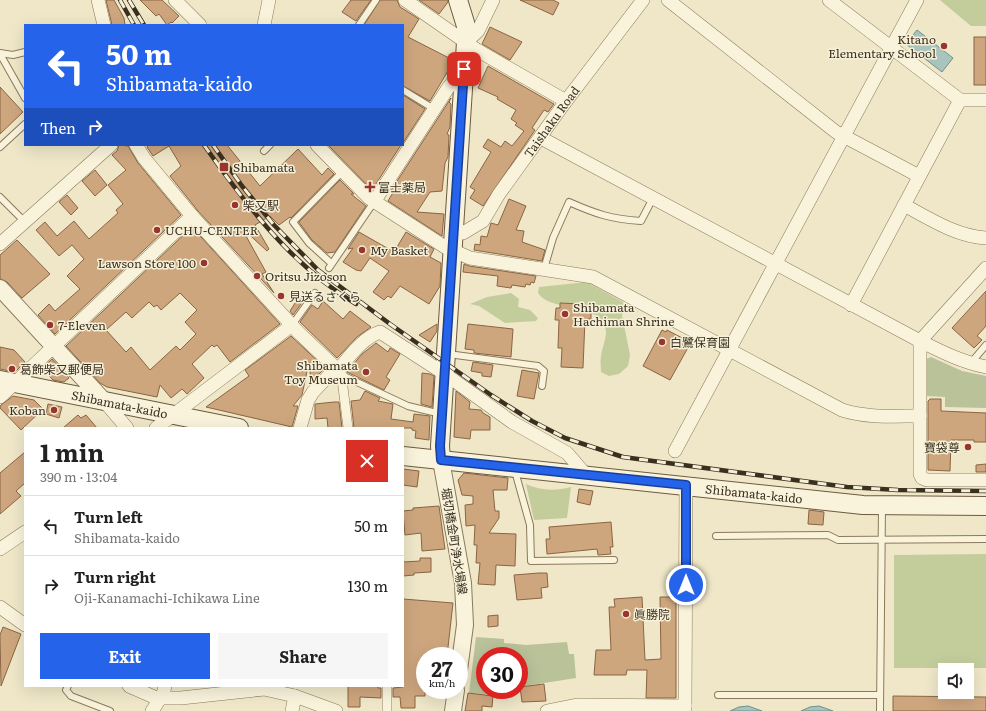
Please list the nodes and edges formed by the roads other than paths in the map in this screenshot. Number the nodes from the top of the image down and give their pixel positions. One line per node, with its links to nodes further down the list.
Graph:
1 (98, 0): 12 (street)
2 (175, 0): 13 (street)
3 (269, 0): 14 (street)
4 (376, 0): 15 (lane)
5 (405, 0): 16 (street)
6 (458, 0): 16 (main road)
7 (492, 0): 16 (street)
8 (643, 0): 25 (street, Taishaku Road)
9 (668, 0): 28 (street)
10 (829, 0): 17 (street)
11 (916, 0): 17 (street)
12 (104, 24)
13 (199, 24)
14 (264, 24)
15 (359, 24)
16 (466, 42): 20 (main road); 25 (street)
17 (890, 48): 23 (street); 28 (street)
18 (24, 52): 19 (lane)
19 (0, 53): 22 (lane)
20 (464, 69): 26 (street); 44 (main road)
21 (404, 91): 26 (lane)
22 (24, 96)
23 (960, 100): 24 (street); 37 (street)
24 (986, 100)
25 (566, 101): 29 (street, Taishaku Road)
26 (434, 109): 40 (street)
27 (24, 125): 34 (lane)
28 (844, 136): 37 (street); 48 (street)
29 (541, 138): 39 (street); 44 (street, Taishaku Road)
30 (110, 146): 43 (street)
31 (137, 146): 42 (street)
32 (269, 146): 35 (lane)
33 (318, 146): 36 (street)
34 (0, 147)
35 (264, 151)
36 (343, 171): 40 (street); 40 (lane)
37 (919, 176): 41 (street)
38 (0, 197): 43 (lane)
39 (653, 198): 48 (street); 50 (lane)
40 (374, 202): 47 (street)
41 (904, 205): 45 (street); 53 (street)
42 (192, 216): 54 (street); 57 (street)
43 (24, 222): 46 (street)
44 (455, 233): 47 (main road)
45 (986, 238)
46 (0, 244)
47 (454, 252): 50 (street); 59 (main road)
48 (774, 265): 53 (street); 58 (street)
49 (986, 268): 55 (street)
50 (544, 269): 58 (street)
51 (0, 288): 57 (street)
52 (315, 293): 54 (lane)
53 (851, 305): 55 (street)
54 (292, 325): 62 (street); 69 (street)
55 (920, 341): 60 (street); 70 (street)
56 (986, 345): 60 (lane)
57 (54, 348): 64 (street); 67 (street)
58 (728, 350): 70 (street); 76 (street)
59 (447, 353): 63 (main road); 65 (lane)
60 (969, 364): 61 (street)
61 (986, 367)
62 (339, 373): 63 (street); 68 (lane); 74 (street); 75 (street)
63 (445, 374): 68 (main road); 80 (street)
64 (8, 382): 66 (street); 67 (main road, Shibamata-kaido)
65 (542, 386)
66 (0, 397)
67 (104, 401): 69 (main road, Shibamata-kaido); 71 (street)
68 (443, 414): 78 (main road)
69 (173, 415): 72 (street); 73 (main road, Shibamata-kaido)
70 (920, 416): 81 (street)
71 (126, 427)
72 (157, 427)
73 (234, 427)
74 (300, 427)
75 (348, 427)
76 (675, 451)
77 (404, 456): 78 (main road, Shibamata-kaido)
78 (441, 460): 79 (main road, Shibamata-kaido); 93 (street, 堀切橋金町浄水場線)
79 (514, 467): 80 (main road, Shibamata-kaido); 90 (lane)
80 (586, 475): 82 (main road, Shibamata-kaido)
81 (986, 480)
82 (686, 485): 83 (main road, Shibamata-kaido); 103 (street)
83 (882, 505): 84 (main road, Shibamata-kaido); 88 (lane)
84 (986, 506)
85 (24, 533): 89 (street)
86 (716, 536): 88 (lane)
87 (986, 539): 88 (lane)
88 (883, 540): 99 (lane)
89 (0, 549)
90 (614, 560)
91 (0, 608): 92 (street)
92 (24, 625)
93 (462, 647)
94 (68, 687): 104 (lane)
95 (131, 687): 97 (street)
96 (387, 687): 108 (street)
97 (163, 692): 100 (street); 105 (street)
98 (718, 695): 99 (lane)
99 (880, 695): 111 (lane)
100 (295, 696): 106 (street); 107 (street)
101 (455, 699): 109 (street)
102 (602, 708): 103 (street); 110 (street)
103 (685, 708)
104 (110, 711)
105 (152, 711)
106 (292, 711)
107 (336, 711)
108 (387, 711)
109 (453, 711)
110 (547, 711)
111 (880, 711)

